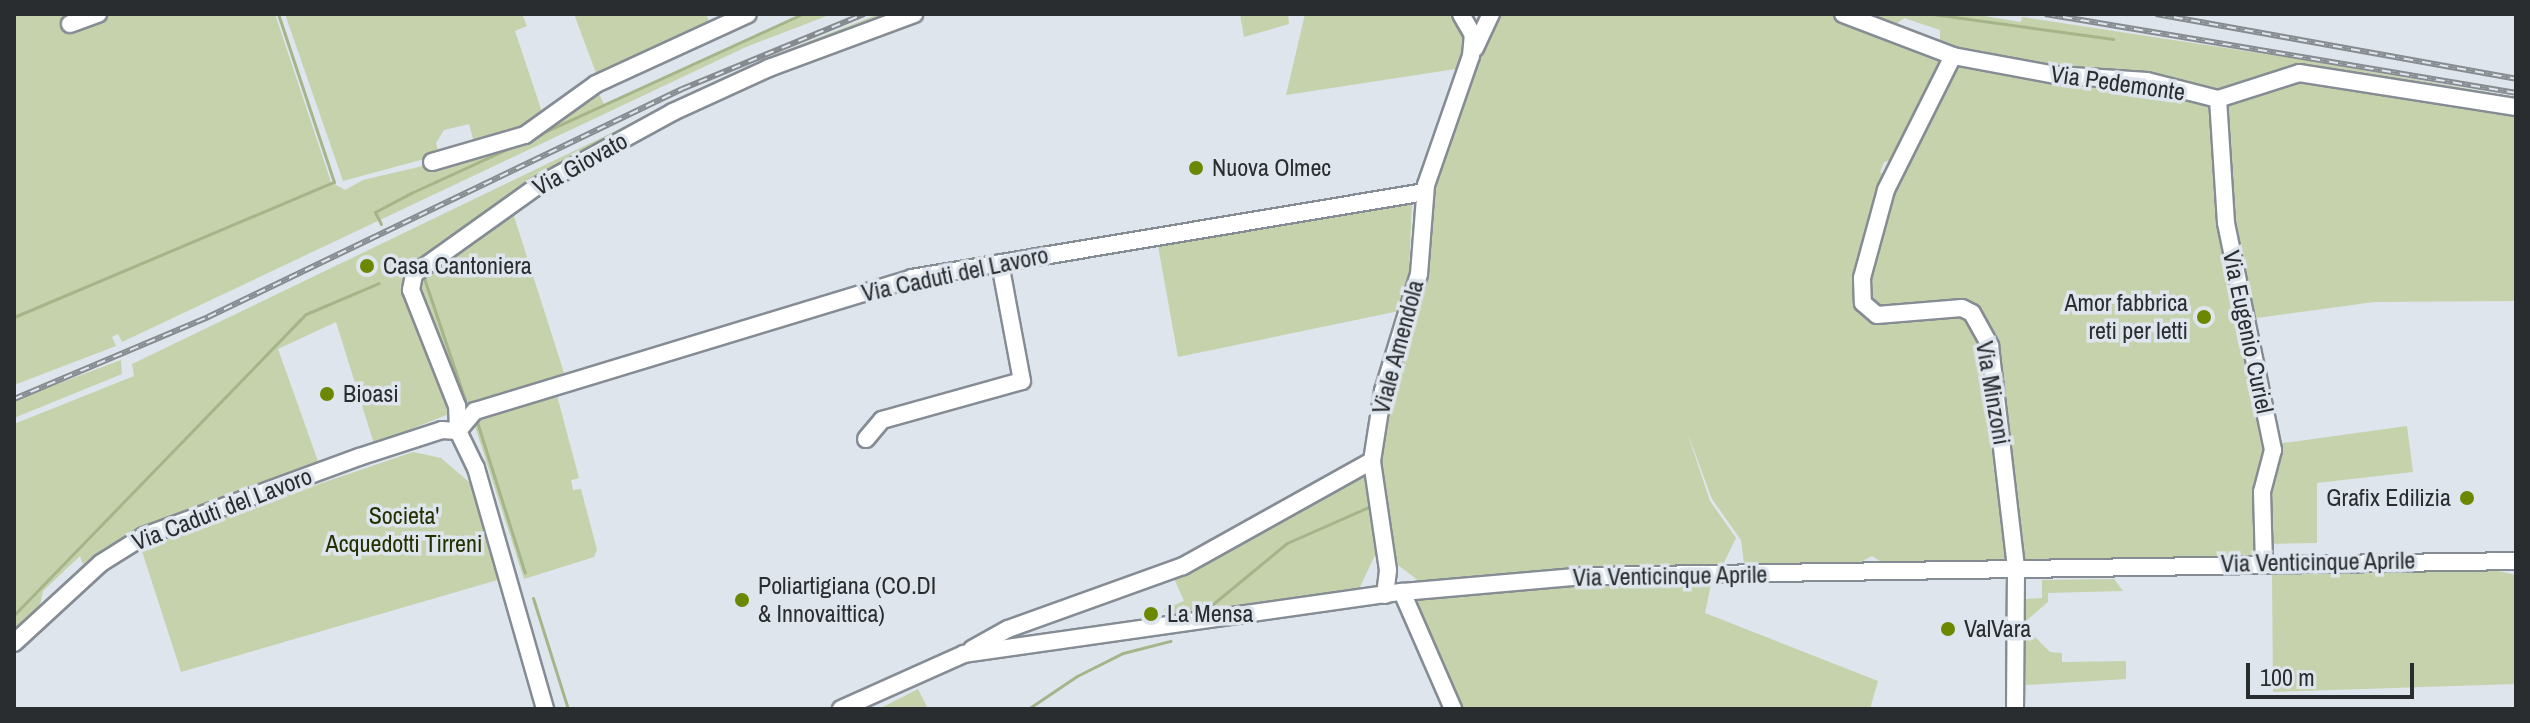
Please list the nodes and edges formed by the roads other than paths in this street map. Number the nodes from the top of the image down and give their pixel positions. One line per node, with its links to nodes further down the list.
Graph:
1 (98, 14): 7 (street)
2 (748, 14): 12 (street)
3 (914, 14): 15 (street, Via Giovato)
4 (1461, 14): 8 (street, Viale Amendola)
5 (1491, 14): 8 (street)
6 (1843, 14): 9 (street)
7 (70, 24)
8 (1471, 56): 13 (street, Viale Amendola)
9 (1953, 56): 10 (street, Via Pedemonte); 20 (street, Via Minzoni)
10 (2218, 99): 11 (street, Via Pedemonte); 19 (street, Via Eugenio Curiel)
11 (2516, 107)
12 (432, 162)
13 (1419, 193): 14 (street, Via Caduti del Lavoro); 17 (street, Viale Amendola)
14 (1000, 263): 15 (street, Via Caduti del Lavoro); 16 (street)
15 (458, 431): 23 (street, Via Caduti del Lavoro); 25 (street)
16 (866, 439)
17 (1365, 464): 22 (street, Viale Amendola); 24 (street)
18 (2516, 561): 19 (street, Via Venticinque Aprile)
19 (2264, 564): 20 (street, Via Venticinque Aprile)
20 (2016, 569): 21 (street, Via Venticinque Aprile); 28 (street)
21 (1402, 592): 22 (street, Via Venticinque Aprile); 27 (street)
22 (1385, 595): 24 (street, Via Venticinque Aprile)
23 (14, 643)
24 (964, 654): 26 (street, Via Venticinque Aprile)
25 (545, 709)
26 (841, 709)
27 (1453, 709)
28 (2015, 709)

